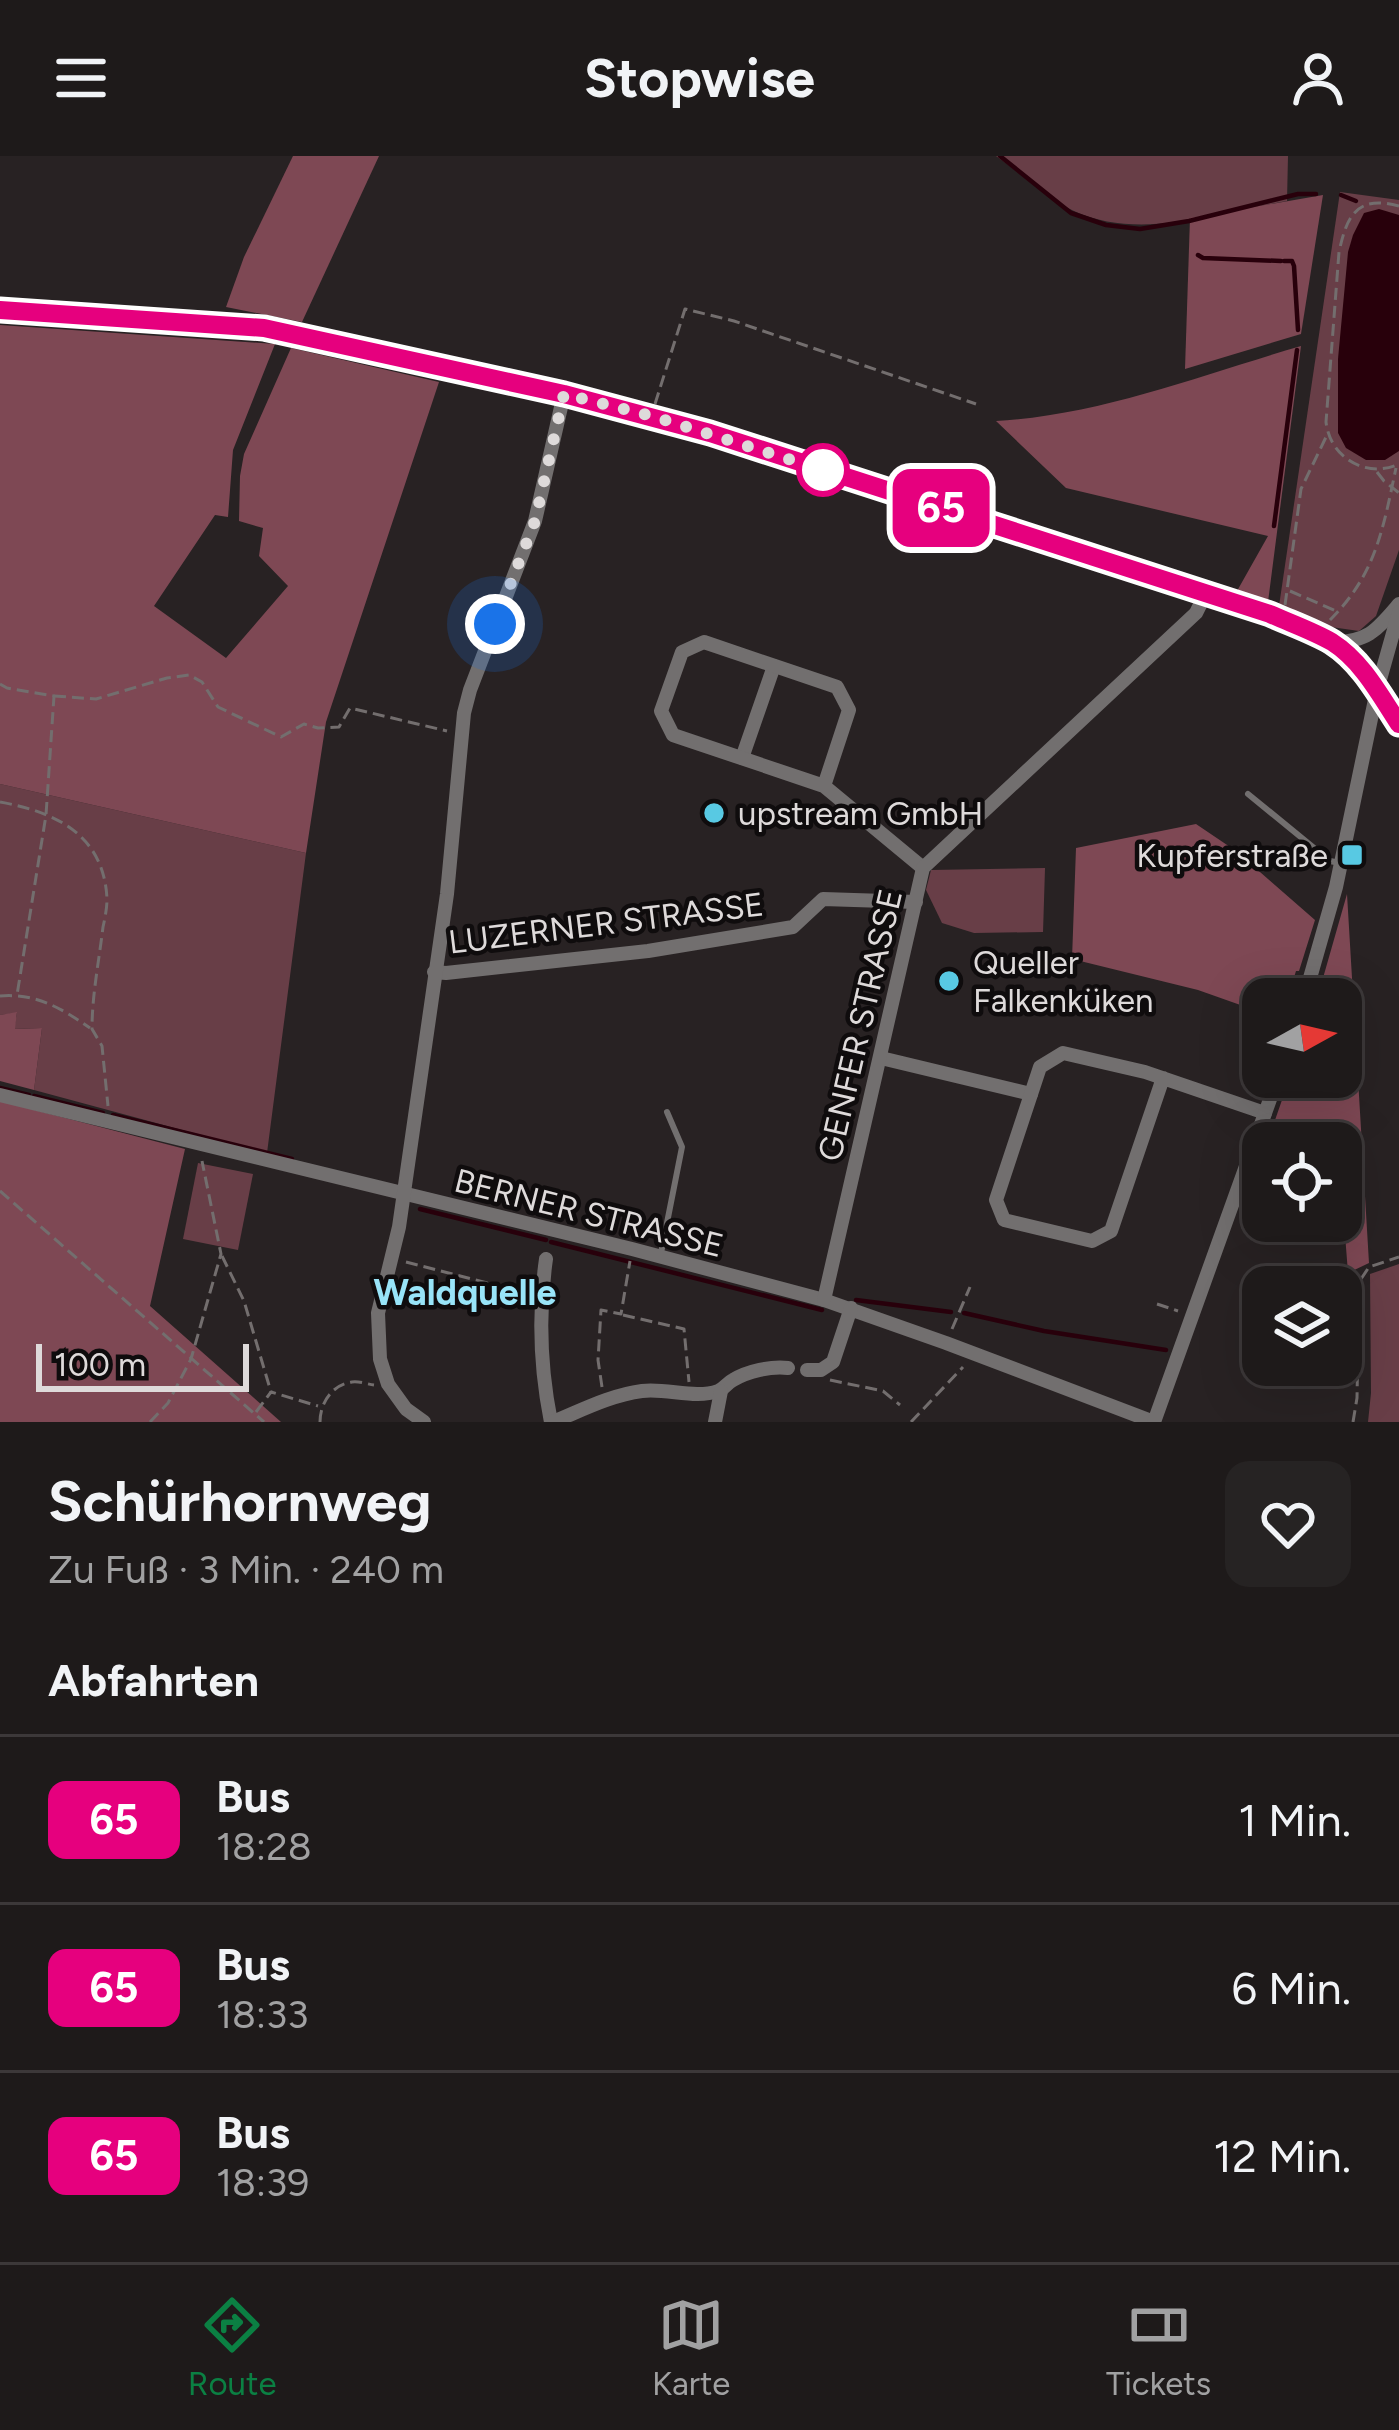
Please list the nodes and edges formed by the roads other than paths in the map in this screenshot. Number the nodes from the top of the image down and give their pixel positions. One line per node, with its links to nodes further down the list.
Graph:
1 (0, 310): 2 (street)
2 (564, 394): 3 (street); 15 (street)
3 (1205, 592): 5 (street); 13 (street, GENFER STRASSE)
4 (1399, 608): 5 (street); 7 (street)
5 (1324, 638): 7 (street)
6 (774, 666): 9 (street); 9 (street); 10 (street)
7 (1377, 690): 8 (street); 12 (street)
8 (1399, 724)
9 (742, 758): 10 (street)
10 (824, 786): 13 (street)
11 (1248, 794): 12 (lane)
12 (1341, 863): 16 (street)
13 (923, 868): 14 (street, GENFER STRASSE)
14 (916, 902): 15 (street, LUZERNER STRASSE); 17 (street, GENFER STRASSE)
15 (434, 972): 24 (street)
16 (1310, 978)
17 (881, 1058): 19 (street); 27 (street, GENFER STRASSE)
18 (1163, 1078): 19 (street); 19 (street); 23 (street)
19 (1031, 1094)
20 (0, 1095): 24 (street, BERNER STRASSE)
21 (1270, 1098): 23 (street)
22 (667, 1112): 25 (lane)
23 (1265, 1113): 35 (street)
24 (402, 1195): 25 (street, BERNER STRASSE); 32 (street)
25 (660, 1257): 27 (street, BERNER STRASSE)
26 (545, 1259): 33 (street)
27 (824, 1300): 28 (street, BERNER STRASSE)
28 (851, 1308): 30 (street); 35 (street, BERNER STRASSE)
29 (788, 1368): 31 (street)
30 (814, 1370)
31 (721, 1390): 33 (street); 34 (street)
32 (424, 1422)
33 (552, 1422)
34 (715, 1422)
35 (1154, 1422)

